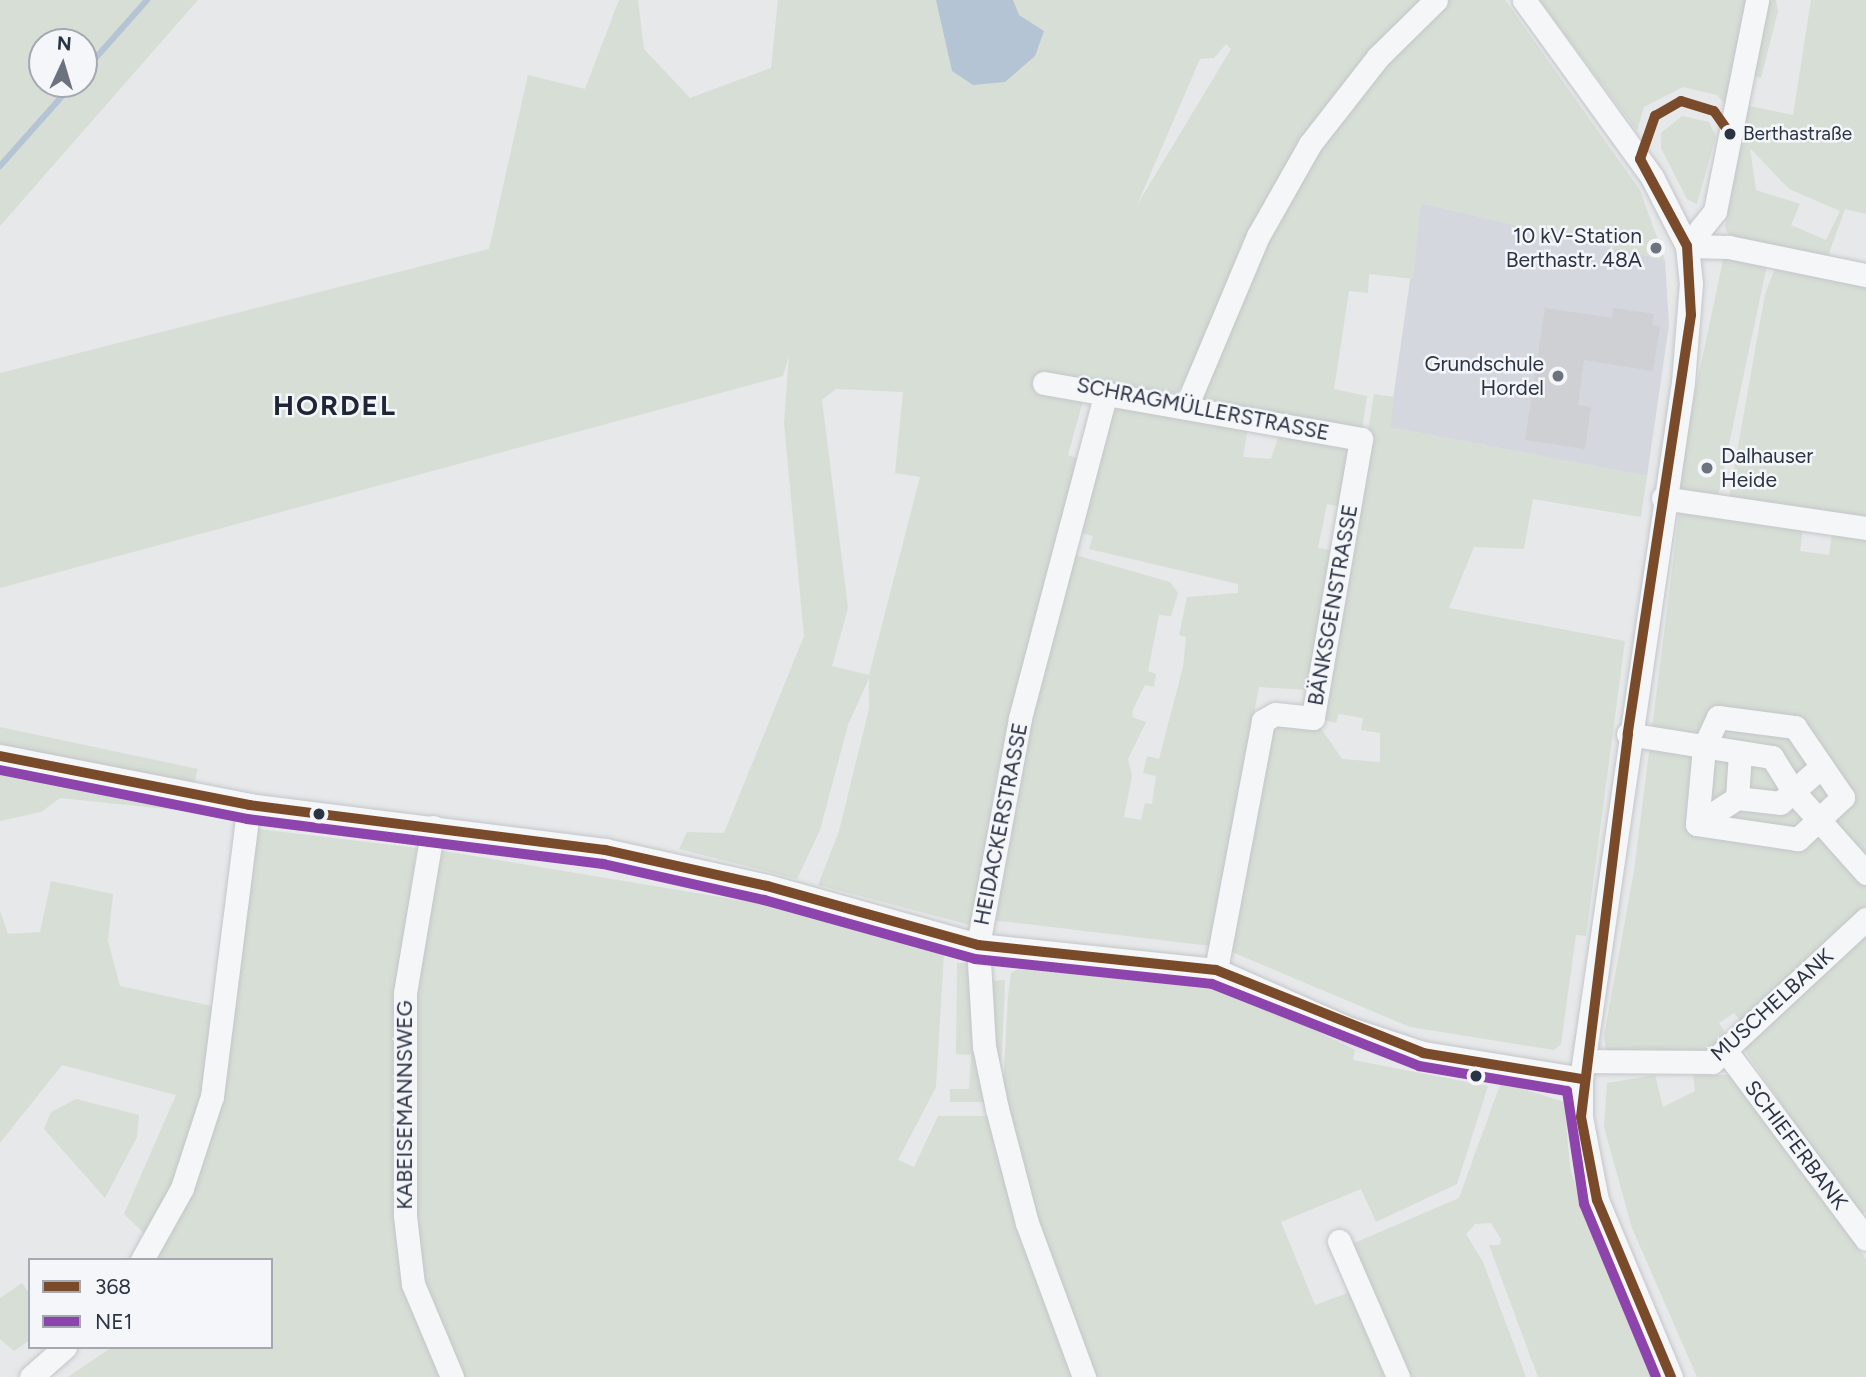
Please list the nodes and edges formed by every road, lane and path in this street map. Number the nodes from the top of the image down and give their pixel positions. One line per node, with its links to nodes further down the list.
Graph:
1 (1436, 0): 8 (street)
2 (1524, 0): 4 (street)
3 (1757, 0): 4 (street)
4 (1687, 246): 5 (street); 10 (street)
5 (1866, 275)
6 (1044, 383): 7 (street, SCHRAGMÜLLERSTRASSE)
7 (1106, 391): 8 (street, SCHRAGMÜLLERSTRASSE); 28 (street, HEIDACKERSTRASSE)
8 (1186, 407): 9 (street, SCHRAGMÜLLERSTRASSE)
9 (1361, 439): 29 (street, BÄNKSGENSTRASSE)
10 (1663, 498): 11 (street); 13 (street)
11 (1866, 528)
12 (1763, 723): 14 (street); 15 (street); 17 (street)
13 (1628, 734): 14 (street); 31 (street)
14 (1704, 747): 15 (street); 23 (street)
15 (1750, 754): 18 (street); 19 (street)
16 (0, 756): 21 (street, MUSCHELBANK)
17 (1821, 767): 18 (street); 22 (street)
18 (1793, 791): 20 (street); 22 (street)
19 (1737, 799): 20 (street); 23 (street)
20 (1771, 802): 25 (street)
21 (249, 805): 24 (street, MUSCHELBANK); 34 (street)
22 (1818, 821): 25 (street); 26 (street)
23 (1696, 824): 25 (street)
24 (433, 827): 28 (street, MUSCHELBANK); 37 (street, KABEISEMANNSWEG)
25 (1769, 835)
26 (1866, 873)
27 (1866, 919): 30 (street, MUSCHELBANK)
28 (978, 945): 29 (street, MUSCHELBANK); 38 (street, HEIDACKERSTRASSE)
29 (1216, 970): 31 (street, MUSCHELBANK)
30 (1726, 1051): 31 (street, MUSCHELBANK); 32 (street, SCHIEFERBANK)
31 (1582, 1070): 40 (street)
32 (1866, 1239)
33 (1339, 1241): 39 (street)
34 (143, 1258)
35 (63, 1349): 36 (street)
36 (31, 1377)
37 (452, 1377)
38 (1084, 1377)
39 (1398, 1377)
40 (1671, 1377)

